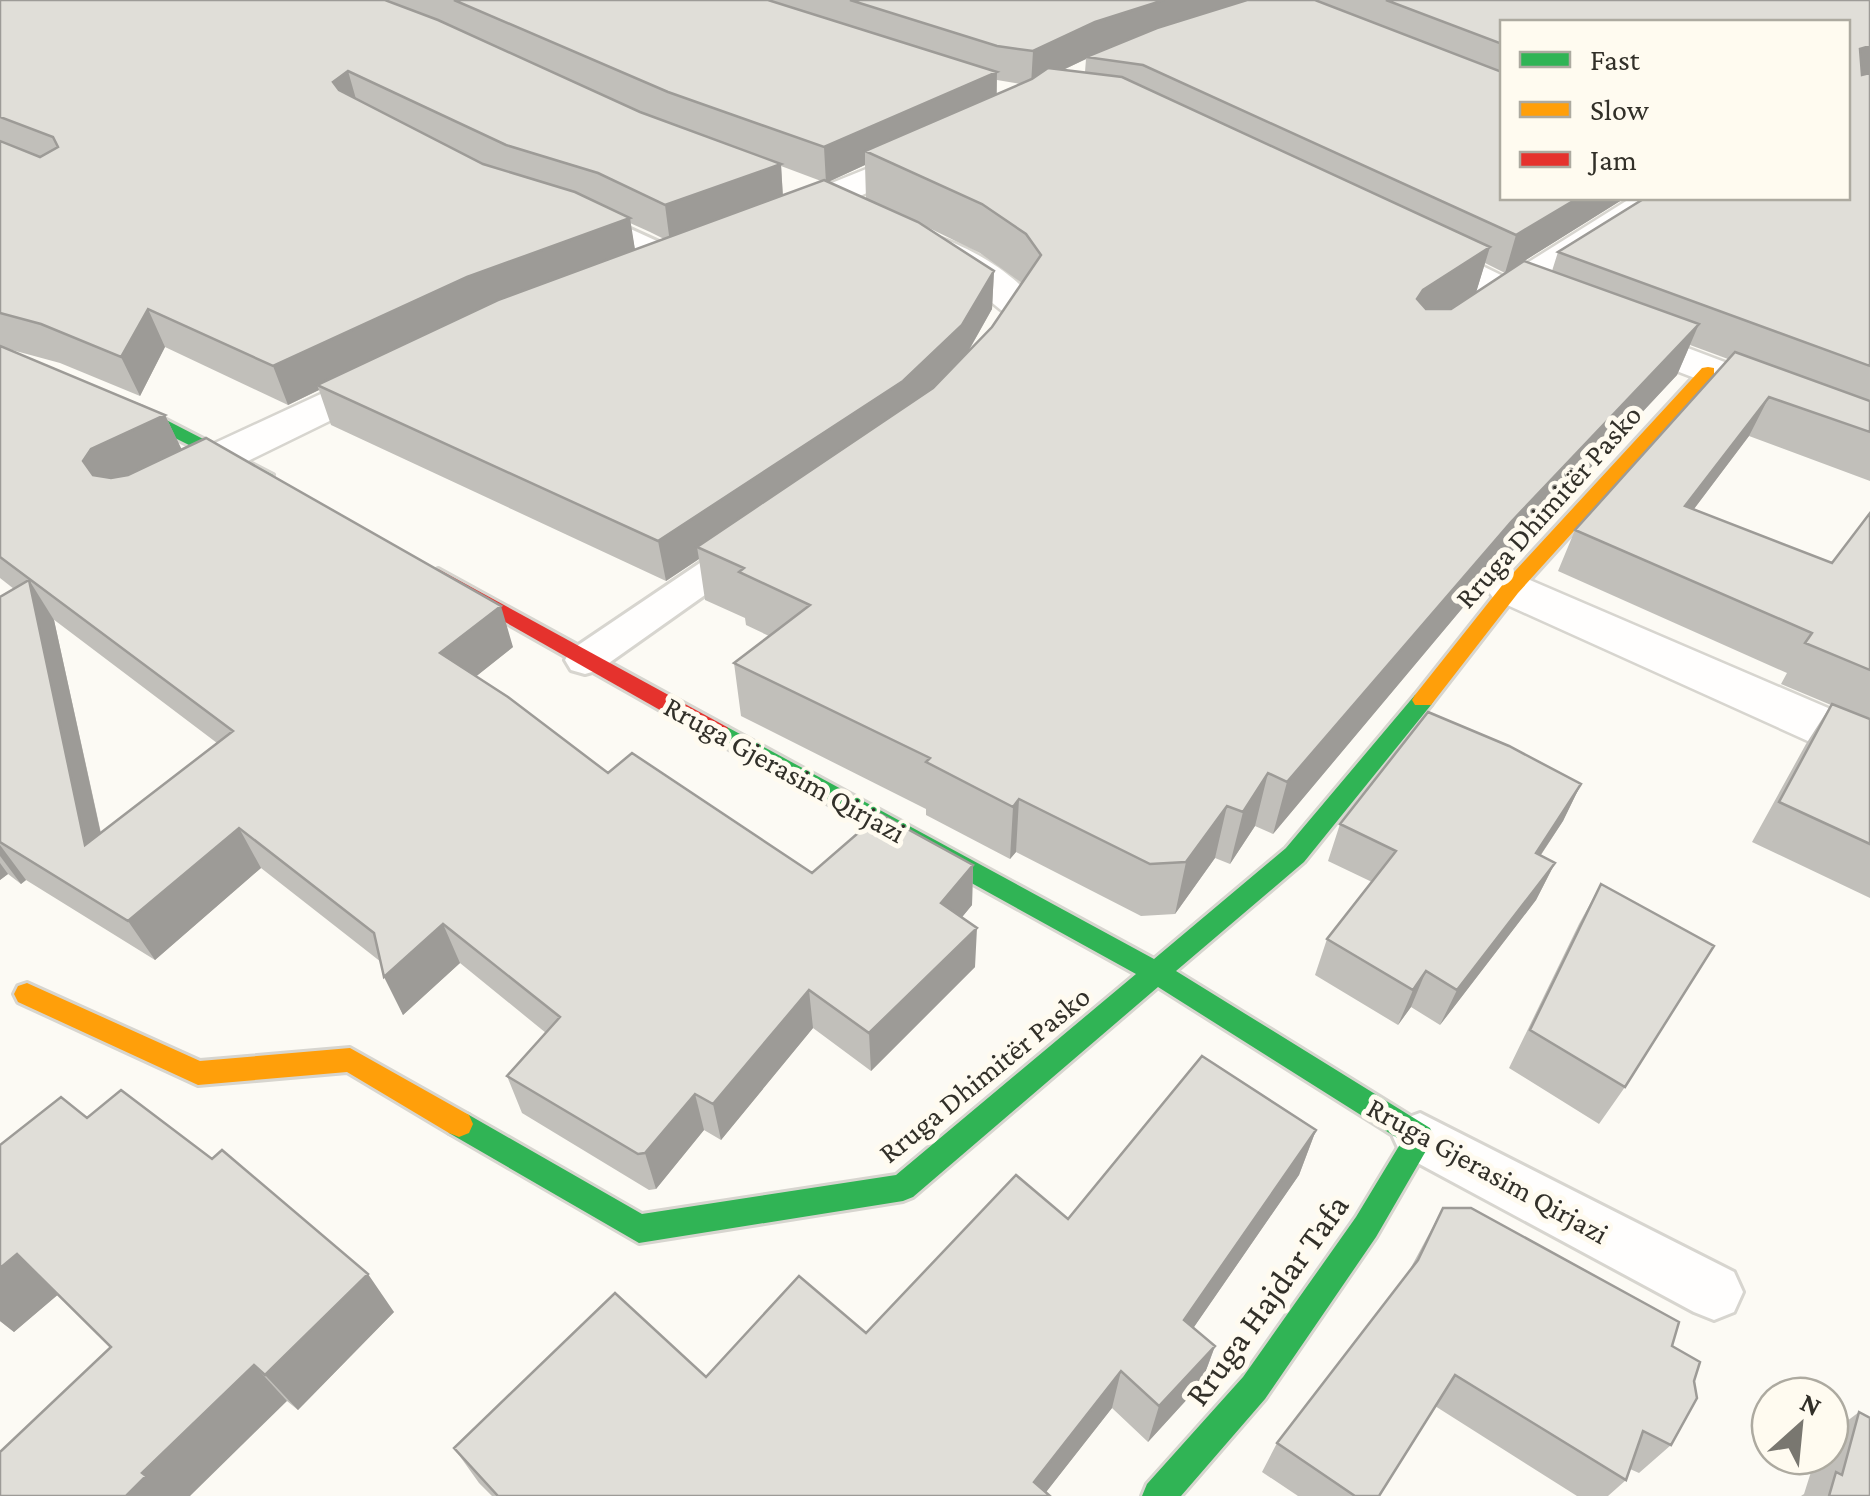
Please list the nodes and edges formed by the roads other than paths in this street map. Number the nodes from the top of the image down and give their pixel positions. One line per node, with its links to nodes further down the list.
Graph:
1 (965, 137): 3 (street)
2 (780, 182): 3 (street)
3 (827, 200): 6 (street); 7 (street)
4 (1652, 200): 12 (street)
5 (557, 208): 10 (lane)
6 (866, 217)
7 (740, 232)
8 (901, 232): 13 (street)
9 (1384, 233): 12 (street)
10 (688, 251): 11 (street)
11 (617, 278)
12 (1494, 302): 16 (street)
13 (1009, 319)
14 (422, 360): 18 (street)
15 (0, 362): 18 (street)
16 (1708, 372): 17 (street); 23 (street, Rruga Dhimitër Pasko)
17 (1870, 432)
18 (227, 453): 19 (street); 20 (street)
19 (278, 483)
20 (147, 493)
21 (775, 528): 24 (lane)
22 (414, 562): 24 (street, Rruga Gjerasim Qirjazi)
23 (1510, 588): 25 (street); 26 (street, Rruga Dhimitër Pasko)
24 (585, 660): 26 (street, Rruga Gjerasim Qirjazi)
25 (1870, 749)
26 (1154, 970): 27 (street, Rruga Dhimitër Pasko); 28 (street, Rruga Gjerasim Qirjazi)
27 (27, 994)
28 (1420, 1137): 29 (lane, Rruga Gjerasim Qirjazi); 30 (street, Rruga Hajdar Tafa)
29 (1714, 1292)
30 (1159, 1496)

